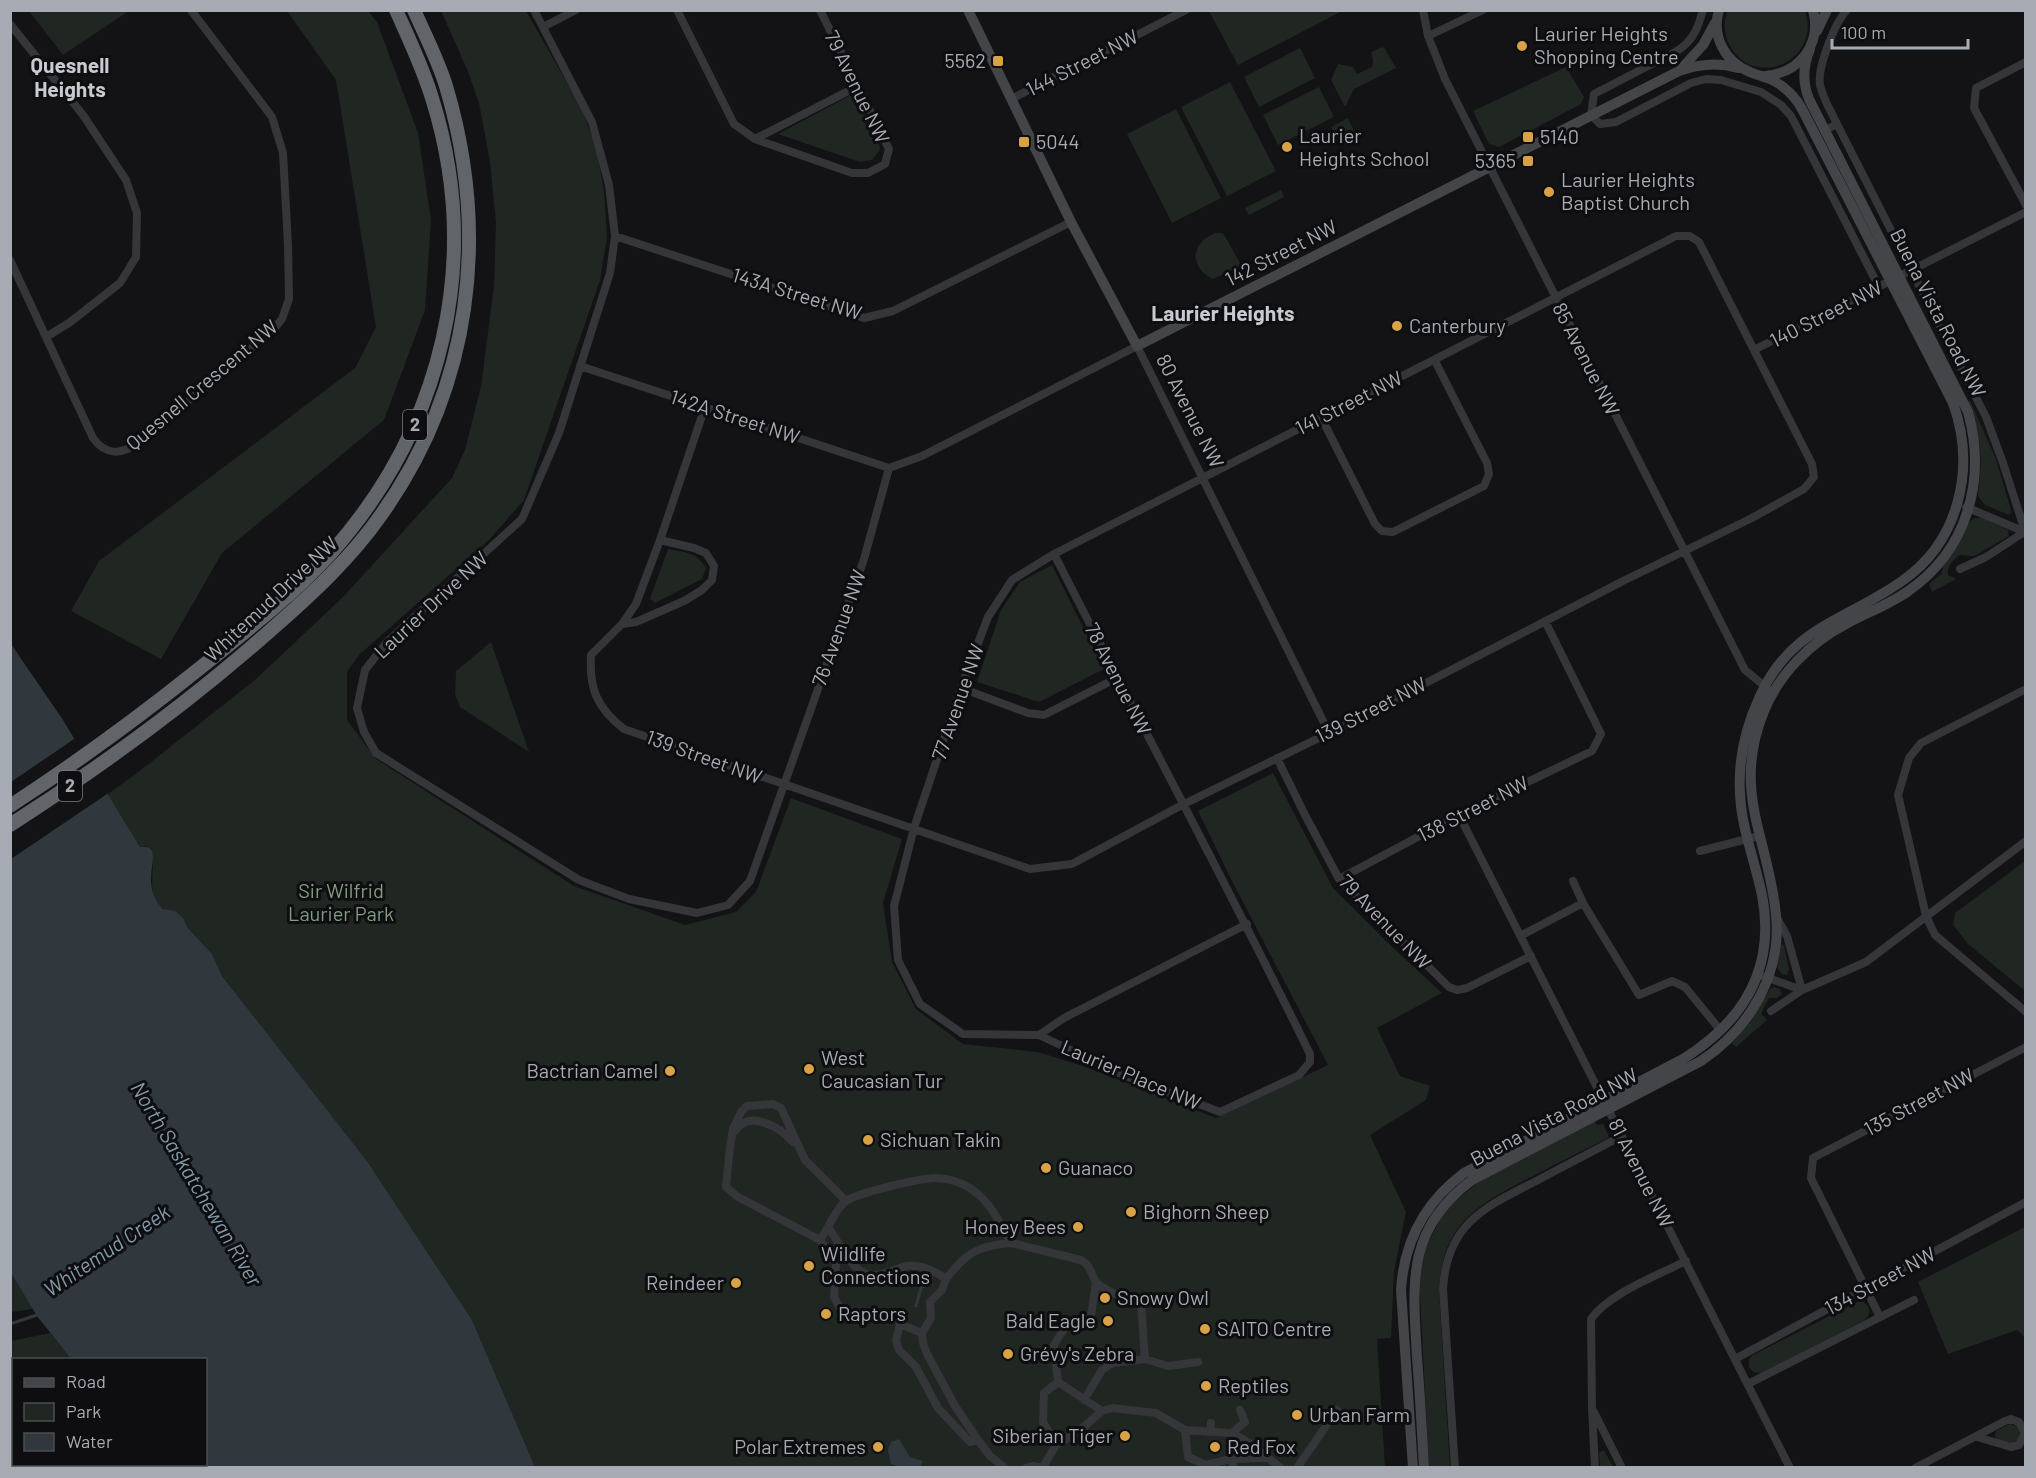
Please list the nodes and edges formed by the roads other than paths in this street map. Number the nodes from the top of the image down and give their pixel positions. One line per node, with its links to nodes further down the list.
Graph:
1 (191, 10): 42 (street, Quesnell Crescent NW)
2 (396, 10): 69 (highway, Whitemud Drive NW / 2)
3 (414, 10): 71 (highway, Whitemud Drive NW / 2)
4 (534, 10): 18 (street, Laurier Drive NW)
5 (576, 10): 18 (street)
6 (676, 10): 31 (street)
7 (820, 10): 26 (street, 79 Avenue NW)
8 (968, 10): 27 (street, 80 Avenue NW)
9 (1186, 10): 27 (street, 144 Street NW)
10 (1423, 10): 20 (street, 85 Avenue NW)
11 (1483, 10): 20 (street)
12 (1703, 10): 28 (street)
13 (1813, 10): 19 (street)
14 (1827, 10): 19 (street)
15 (1847, 10): 29 (street)
16 (1718, 15): 23 (street, 142 Street NW); 24 (street)
17 (10, 24): 42 (street)
18 (543, 27): 36 (street, Laurier Drive NW)
19 (1815, 34): 21 (street, Buena Vista Road NW)
20 (1428, 36): 32 (street, 85 Avenue NW)
21 (1810, 49): 25 (street); 30 (street, Buena Vista Road NW)
22 (2025, 62): 33 (street)
23 (1679, 70): 24 (street, 142 Street NW); 28 (street, 142 Street NW)
24 (1749, 72): 25 (street, Buena Vista Road NW)
25 (1762, 76): 39 (street, Buena Vista Road NW)
26 (858, 86): 31 (street); 31 (street, 79 Avenue NW)
27 (1011, 99): 35 (street, 80 Avenue NW)
28 (1591, 115): 32 (street, 142 Street NW); 40 (street, Buena Vista Road NW)
29 (1837, 124): 30 (street); 38 (street)
30 (1825, 130): 39 (street, Buena Vista Road NW)
31 (754, 139)
32 (1488, 168): 41 (street, 85 Avenue NW); 43 (street, 142 Street NW)
33 (2025, 205)
34 (2025, 212): 38 (street, 140 Street NW)
35 (1071, 222): 36 (street, 143A Street NW); 43 (street, 80 Avenue NW)
36 (615, 236): 46 (street, Laurier Drive NW)
37 (10, 260): 42 (street, Quesnell Crescent NW)
38 (1912, 270): 39 (street, 140 Street NW); 53 (street)
39 (1895, 279): 40 (street, 140 Street NW); 51 (street, Buena Vista Road NW); 52 (street, Buena Vista Road NW)
40 (1879, 287): 44 (street, 140 Street NW)
41 (1555, 298): 44 (street, 141 Street NW); 45 (street, 141 Street NW); 55 (street, 85 Avenue NW)
42 (46, 337)
43 (1137, 346): 49 (street, 142 Street NW); 50 (street, 80 Avenue NW)
44 (1754, 350): 55 (street, 139 Street NW)
45 (1435, 361): 48 (street, 141 Street NW); 48 (street)
46 (580, 366): 47 (street, 142A Street NW); 67 (street, Laurier Drive NW)
47 (705, 407): 49 (street, 142A Street NW); 54 (street)
48 (1321, 417): 50 (street, 141 Street NW)
49 (889, 468): 67 (street, 76 Avenue NW)
50 (1203, 477): 56 (street, 141 Street NW); 65 (street, 80 Avenue NW)
51 (1959, 504): 52 (street); 63 (street, Buena Vista Road NW)
52 (1970, 508): 53 (street); 63 (street, Buena Vista Road NW)
53 (2025, 532): 57 (street)
54 (660, 540): 60 (street); 60 (street)
55 (1684, 550): 59 (street, 139 Street NW); 63 (street, 85 Avenue NW)
56 (1054, 554): 58 (street, 141 Street NW); 61 (street, 78 Avenue NW)
57 (1960, 569)
58 (1012, 580): 62 (street, 77 Avenue NW)
59 (1545, 621): 65 (street, 139 Street NW); 70 (street, 138 Street NW)
60 (622, 624): 67 (street, 139 Street NW)
61 (1117, 678): 62 (street); 68 (street, 78 Avenue NW)
62 (961, 688): 72 (street, 77 Avenue NW)
63 (1769, 689): 73 (street, Buena Vista Road NW)
64 (2025, 689): 79 (street)
65 (1329, 733): 66 (street, 139 Street NW)
66 (1277, 758): 68 (street, 139 Street NW); 76 (street, 79 Avenue NW)
67 (784, 785): 72 (street)
68 (1182, 804): 72 (street, 139 Street NW); 81 (street, Laurier Place NW)
69 (10, 806)
70 (1459, 815): 76 (street, 138 Street NW); 82 (street, 81 Avenue NW)
71 (10, 825)
72 (914, 828): 89 (street, Laurier Place NW)
73 (1753, 837): 75 (street); 80 (street, Buena Vista Road NW); 84 (street, Buena Vista Road NW)
74 (2025, 841): 79 (street)
75 (1700, 851)
76 (1340, 879): 83 (street, 79 Avenue NW)
77 (1574, 881): 78 (street)
78 (1583, 903): 82 (street); 88 (street)
79 (1926, 916): 85 (street); 87 (street)
80 (1777, 917): 84 (street, Buena Vista Road NW); 85 (street)
81 (1246, 924): 89 (street, Laurier Place NW); 89 (street, Laurier Place NW)
82 (1520, 936): 83 (street, 81 Avenue NW)
83 (1531, 956): 91 (street, 81 Avenue NW)
84 (1762, 976): 85 (street); 88 (street, Buena Vista Road NW); 91 (street, Buena Vista Road NW)
85 (1802, 990): 86 (street)
86 (1771, 1011)
87 (2025, 1012)
88 (1721, 1031): 91 (street, Buena Vista Road NW)
89 (1039, 1035)
90 (2025, 1047): 103 (street, 135 Street NW)
91 (1606, 1104): 93 (street, 81 Avenue NW); 134 (street, Buena Vista Road NW); 135 (street, Buena Vista Road NW)
92 (732, 1135): 94 (street); 94 (street); 98 (street)
93 (1622, 1136): 100 (street, 81 Avenue NW); 136 (street)
94 (797, 1146): 95 (street)
95 (846, 1201): 97 (street); 99 (street)
96 (2025, 1202): 103 (street, 134 Street NW)
97 (828, 1227): 98 (street); 101 (street)
98 (820, 1240): 106 (street)
99 (1011, 1243): 101 (street); 102 (street)
100 (1686, 1262): 109 (street, 81 Avenue NW); 116 (street)
101 (946, 1279): 107 (street)
102 (1096, 1282): 108 (street); 111 (street)
103 (1866, 1289): 105 (street); 109 (street, 134 Street NW)
104 (1914, 1300): 105 (street, 134 Street NW)
105 (1880, 1317): 112 (street, 134 Street NW)
106 (900, 1324): 107 (street); 114 (street)
107 (922, 1333): 113 (street)
108 (1145, 1359): 110 (street); 115 (street)
109 (1735, 1359): 112 (street, 81 Avenue NW)
110 (1198, 1362)
111 (1058, 1382): 115 (street); 126 (street)
112 (1748, 1384): 139 (street, 81 Avenue NW)
113 (944, 1385): 114 (street); 125 (street)
114 (929, 1391): 125 (street)
115 (1084, 1400): 119 (street)
116 (1592, 1408): 137 (street); 138 (street)
117 (1240, 1410): 123 (street)
118 (1337, 1410): 133 (street)
119 (1102, 1411): 121 (street); 126 (street)
120 (1211, 1423): 122 (street)
121 (1185, 1430): 122 (street); 128 (street)
122 (1210, 1432): 123 (street)
123 (1232, 1433): 127 (street); 128 (street)
124 (1977, 1437): 124 (street); 140 (street)
125 (978, 1440): 129 (street)
126 (1056, 1444): 131 (street)
127 (1268, 1458): 128 (street); 132 (street)
128 (1233, 1463)
129 (1005, 1467)
130 (1026, 1467): 131 (street)
131 (1044, 1467)
132 (1281, 1467)
133 (1297, 1467)
134 (1413, 1467)
135 (1424, 1467)
136 (1455, 1467)
137 (1595, 1467)
138 (1622, 1467)
139 (1790, 1467)
140 (1915, 1467)

